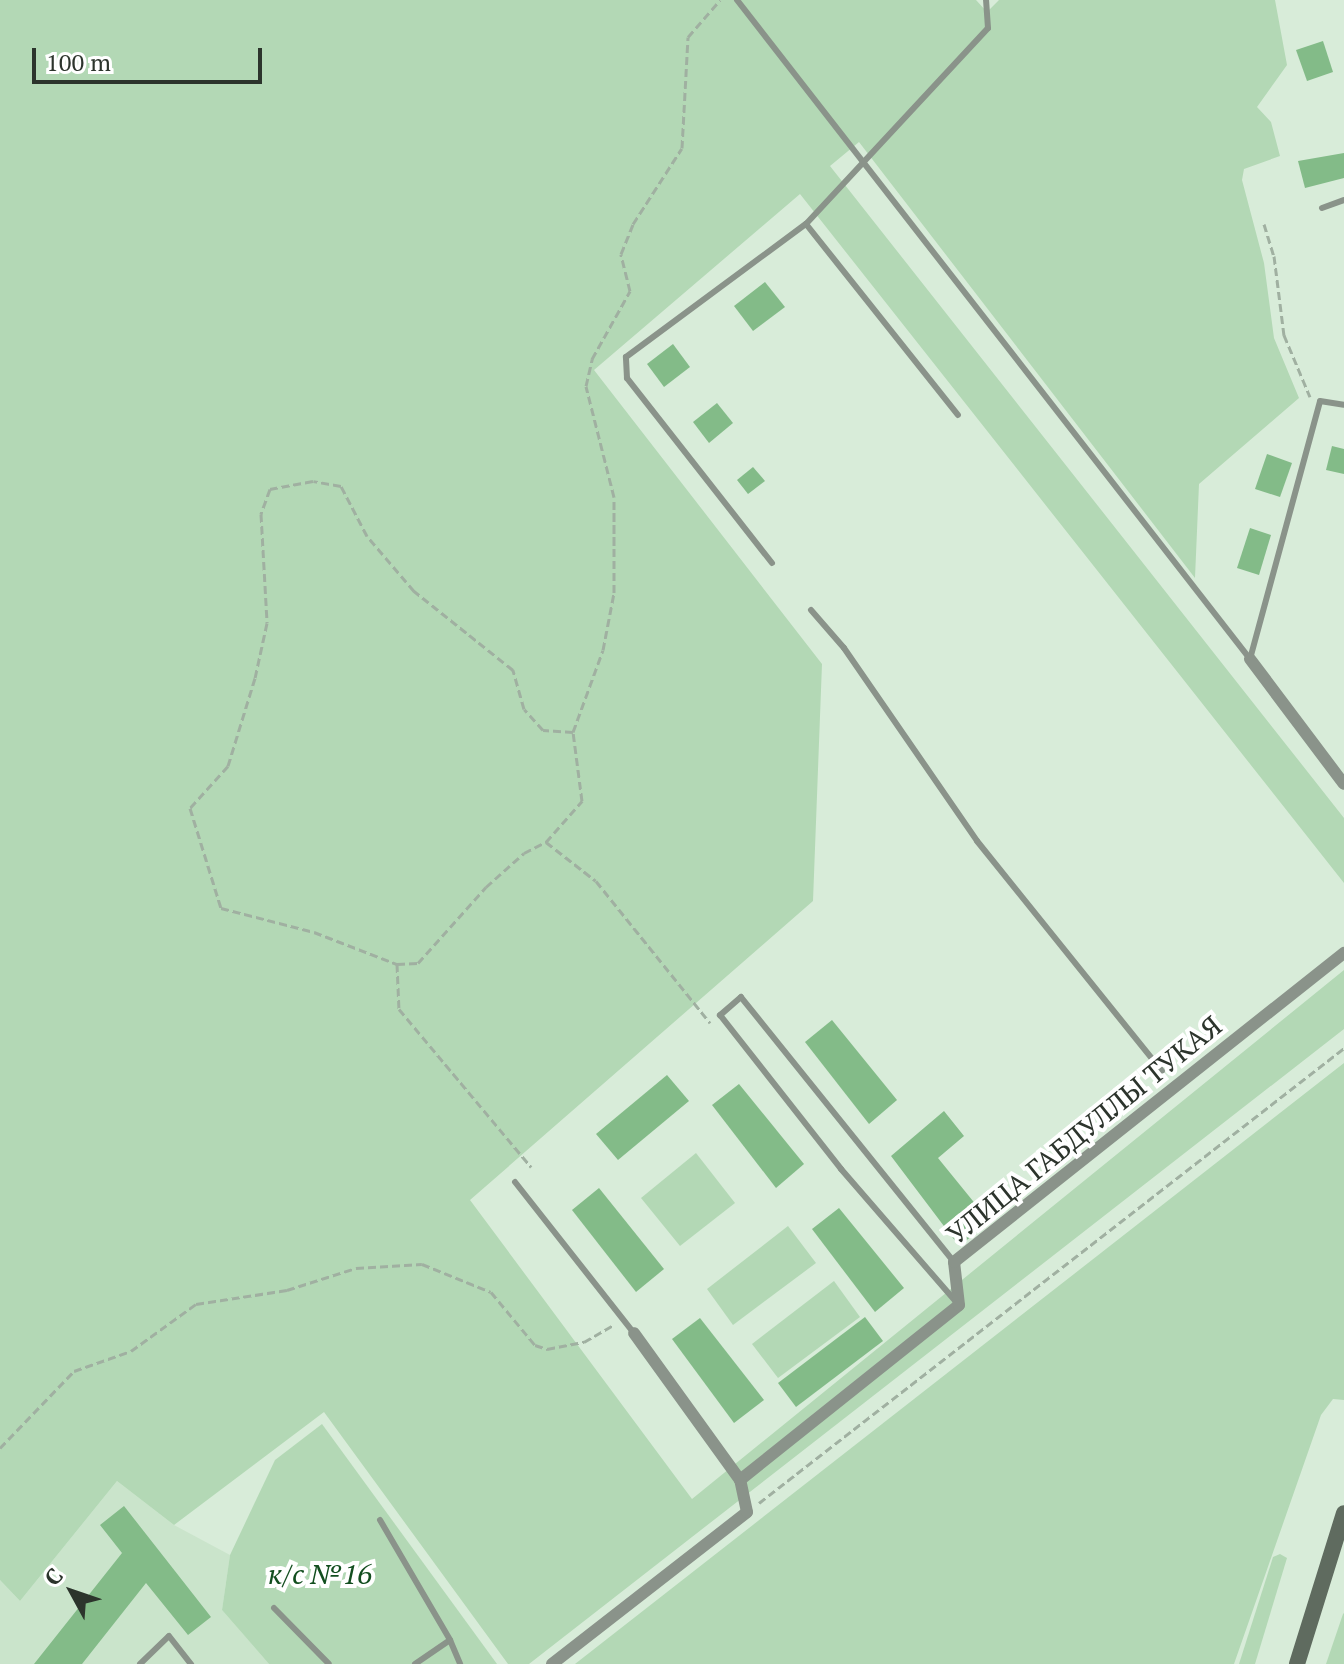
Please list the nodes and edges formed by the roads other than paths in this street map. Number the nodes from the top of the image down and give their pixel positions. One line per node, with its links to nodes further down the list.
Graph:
1 (737, 0): 3 (lane)
2 (986, 0): 3 (lane)
3 (862, 159): 6 (lane); 11 (lane)
4 (1344, 200): 5 (lane)
5 (1322, 208)
6 (806, 224): 8 (lane); 9 (lane)
7 (1344, 405): 11 (lane)
8 (958, 415)
9 (772, 563)
10 (811, 610): 14 (lane)
11 (1250, 659): 12 (street)
12 (1344, 784)
13 (1344, 953): 16 (street, УЛИЦА ГАБДУЛЛЫ ТУКАЯ)
14 (1162, 1071)
15 (515, 1182): 18 (lane)
16 (954, 1262): 17 (street, УЛИЦА ГАБДУЛЛЫ ТУКАЯ); 17 (lane)
17 (959, 1305): 19 (street)
18 (634, 1333): 19 (street)
19 (740, 1480): 29 (street)
20 (1344, 1513): 30 (street)
21 (380, 1520): 23 (lane)
22 (274, 1608): 26 (lane)
23 (450, 1640): 27 (lane); 28 (lane)
24 (140, 1664): 25 (lane)
25 (191, 1664)
26 (329, 1664)
27 (415, 1664)
28 (460, 1664)
29 (552, 1664)
30 (1297, 1664)

